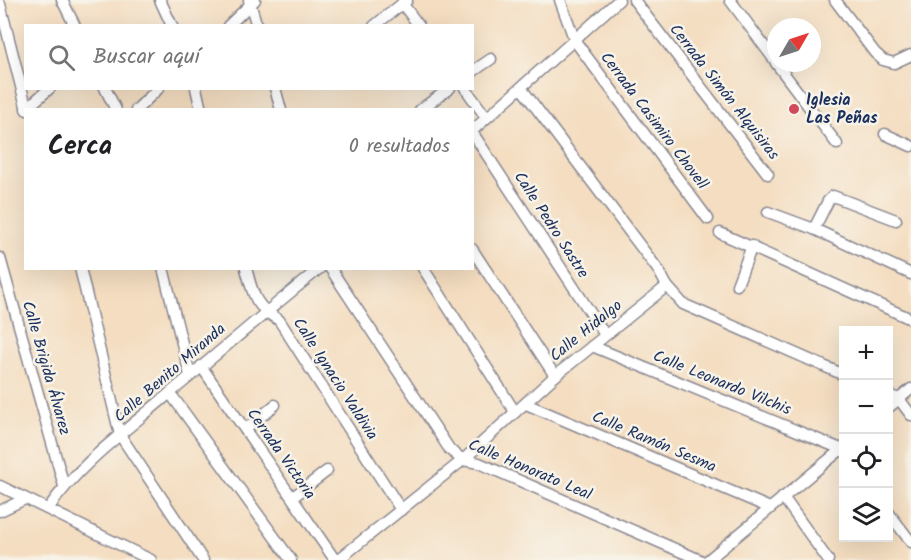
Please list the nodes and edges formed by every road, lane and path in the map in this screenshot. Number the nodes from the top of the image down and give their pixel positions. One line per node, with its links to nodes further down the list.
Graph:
1 (63, 0): 11 (street)
2 (160, 0): 12 (street)
3 (560, 0): 17 (street, Cerrada Casimiro Chovell)
4 (619, 0): 17 (street)
5 (634, 0): 44 (street, Cerrada Simón Alquisiras)
6 (729, 0): 18 (street)
7 (835, 0): 19 (street)
8 (251, 1): 13 (street); 14 (street)
9 (404, 2): 15 (street); 16 (street)
10 (0, 4): 31 (street)
11 (74, 24)
12 (171, 24)
13 (230, 24)
14 (257, 24)
15 (376, 24)
16 (417, 24)
17 (575, 41): 23 (street); 46 (street, Cerrada Casimiro Chovell)
18 (767, 51)
19 (911, 54)
20 (491, 59): 21 (street)
21 (474, 71)
22 (783, 72): 42 (street)
23 (522, 89): 38 (street); 61 (street)
24 (48, 90): 32 (street)
25 (106, 90): 33 (street)
26 (157, 90): 34 (street)
27 (196, 90): 35 (street)
28 (276, 90): 36 (street)
29 (447, 90): 37 (street)
30 (466, 90): 38 (street)
31 (26, 108)
32 (27, 108)
33 (115, 108)
34 (138, 108)
35 (201, 108)
36 (280, 108)
37 (423, 108)
38 (486, 117): 39 (street)
39 (474, 130)
40 (885, 134): 43 (street)
41 (474, 135): 64 (street, Calle Pedro Sastre)
42 (837, 144)
43 (911, 146)
44 (768, 174)
45 (768, 212): 48 (street)
46 (708, 219)
47 (896, 220): 48 (street)
48 (814, 229): 59 (street)
49 (720, 233): 50 (street)
50 (752, 246): 60 (street); 63 (street)
51 (474, 252): 69 (street)
52 (0, 258): 84 (street, Calle Brigida Álvarez)
53 (80, 270): 78 (street)
54 (164, 270): 68 (street)
55 (246, 270): 62 (street, Calle Ignacio Valdivia)
56 (318, 270): 62 (street, Calle Benito Miranda)
57 (331, 270): 81 (street, Calle Honorato Leal)
58 (424, 270): 75 (street)
59 (911, 274)
60 (737, 285)
61 (667, 286): 64 (street, Calle Hidalgo); 67 (street)
62 (265, 312): 66 (street, Calle Benito Miranda); 90 (street, Calle Ignacio Valdivia)
63 (911, 319)
64 (605, 335): 65 (street, Calle Hidalgo)
65 (592, 346): 69 (street, Calle Hidalgo); 79 (street, Calle Leonardo Vilchis)
66 (201, 366): 68 (street, Calle Benito Miranda); 77 (street, Cerrada Victoria)
67 (839, 373)
68 (190, 375): 71 (street, Calle Benito Miranda)
69 (555, 376): 73 (street, Calle Hidalgo)
70 (911, 389): 72 (street)
71 (170, 393): 78 (street, Calle Benito Miranda); 97 (street)
72 (894, 397): 76 (street)
73 (526, 404): 75 (street, Calle Hidalgo); 88 (street, Calle Ramón Sesma)
74 (275, 405): 77 (street)
75 (515, 412): 81 (street, Calle Hidalgo)
76 (911, 415)
77 (246, 429): 85 (street, Cerrada Victoria)
78 (120, 435): 84 (street, Calle Benito Miranda); 96 (street)
79 (839, 447)
80 (839, 452): 86 (street)
81 (463, 460): 90 (street, Calle Hidalgo); 99 (street, Calle Honorato Leal)
82 (327, 471): 85 (street)
83 (0, 486): 87 (street)
84 (64, 486): 89 (street, Calle Benito Miranda)
85 (293, 497): 98 (street, Cerrada Victoria)
86 (783, 497): 88 (street); 100 (street)
87 (25, 499): 89 (street); 91 (street)
88 (770, 508): 94 (street)
89 (48, 509): 95 (street)
90 (401, 510): 98 (street, Calle Hidalgo)
91 (0, 511)
92 (893, 519): 93 (street)
93 (911, 542)
94 (715, 557)
95 (148, 560)
96 (203, 560)
97 (291, 560)
98 (337, 560)
99 (700, 560)
100 (828, 560)

